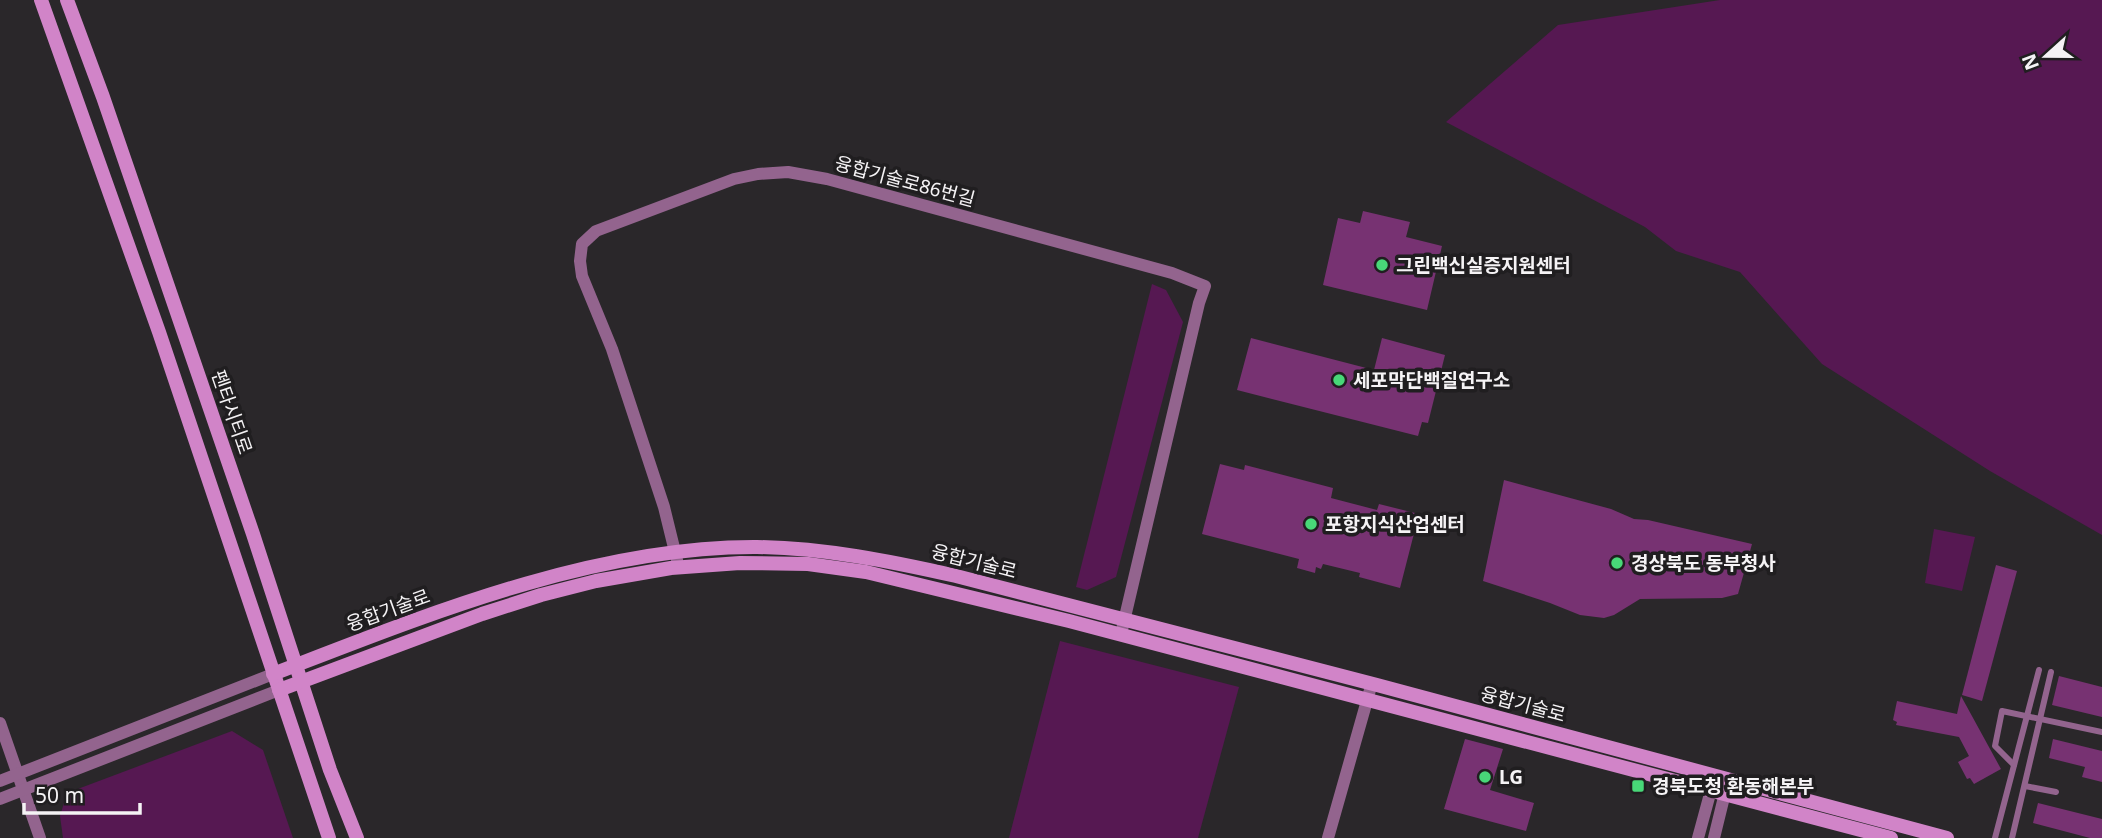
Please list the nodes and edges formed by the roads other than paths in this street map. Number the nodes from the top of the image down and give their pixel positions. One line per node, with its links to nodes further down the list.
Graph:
1 (41, 0): 8 (street)
2 (67, 0): 5 (street, 펜타시티로)
3 (677, 560): 4 (street, 융합기술로); 4 (street, 융합기술로86번길); 5 (street, 융합기술로); 9 (street, 융합기술로)
4 (1122, 627): 10 (street, 융합기술로); 12 (street, 융합기술로)
5 (296, 665): 8 (street, 융합기술로); 9 (street, 펜타시티로)
6 (2039, 670): 13 (lane)
7 (2051, 672): 14 (lane)
8 (273, 674): 11 (street); 18 (street, 융합기술로)
9 (301, 681): 11 (street, 융합기술로); 28 (street, 펜타시티로)
10 (1371, 683): 12 (street); 19 (street, 융합기술로)
11 (279, 690): 22 (street, 융합기술로); 27 (street)
12 (1367, 699): 23 (street, 융합기술로); 29 (street)
13 (2027, 717): 14 (lane); 17 (lane); 17 (lane)
14 (2041, 720): 16 (lane); 21 (lane)
15 (0, 723): 18 (street)
16 (2102, 732)
17 (2014, 765): 34 (lane)
18 (18, 774): 20 (street, 융합기술로); 22 (street)
19 (1722, 778): 23 (street); 33 (street, 융합기술로)
20 (0, 781)
21 (2025, 786): 24 (lane); 35 (lane)
22 (23, 790): 25 (street, 융합기술로); 26 (street)
23 (1718, 791): 30 (street); 31 (street); 32 (street, 융합기술로)
24 (2056, 792)
25 (0, 799)
26 (40, 838)
27 (329, 838)
28 (356, 838)
29 (1328, 838)
30 (1698, 838)
31 (1714, 838)
32 (1891, 838)
33 (1947, 838)
34 (1996, 838)
35 (2012, 838)

